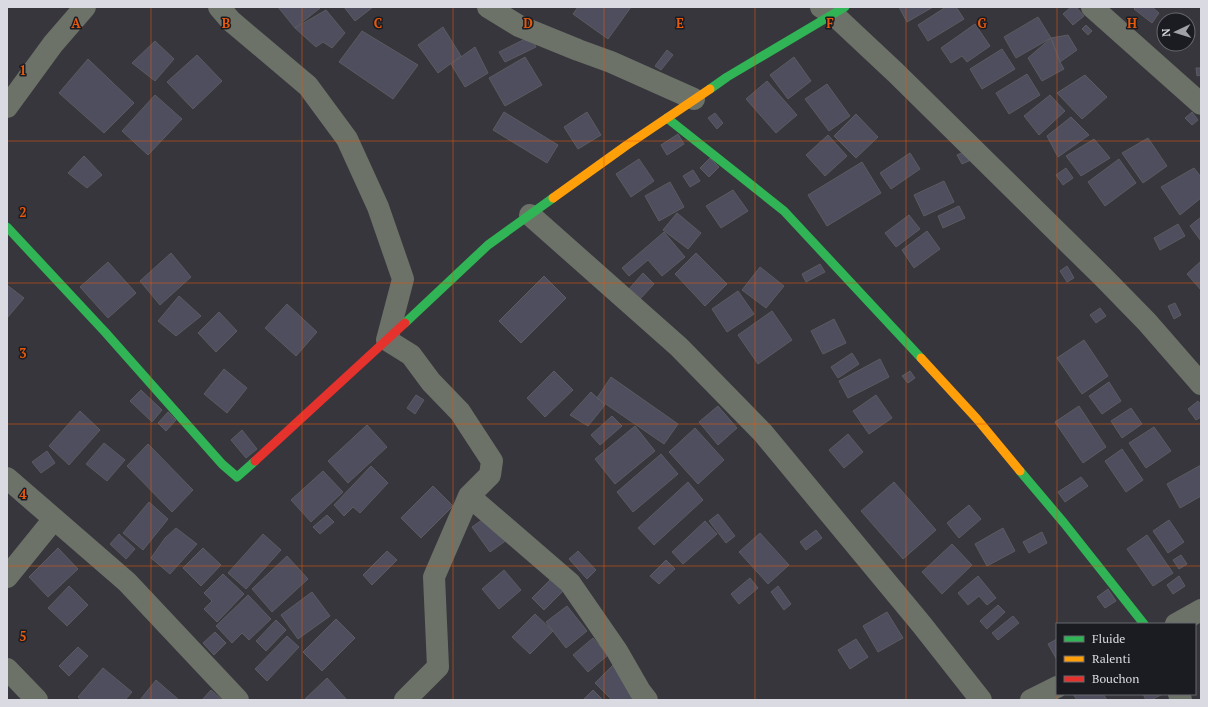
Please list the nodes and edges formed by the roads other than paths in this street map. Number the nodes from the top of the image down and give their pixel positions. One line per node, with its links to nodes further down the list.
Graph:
1 (85, 7): 8 (street)
2 (219, 7): 12 (street)
3 (488, 7): 6 (street)
4 (1092, 7): 7 (street)
5 (833, 9): 6 (street); 13 (street)
6 (694, 99): 9 (street)
7 (1201, 104)
8 (7, 107)
9 (667, 118): 10 (street); 19 (street)
10 (530, 215): 12 (street); 27 (street)
11 (7, 227): 12 (street)
12 (387, 340): 15 (street)
13 (1201, 384)
14 (7, 478): 16 (street)
15 (469, 496): 25 (street); 26 (street)
16 (54, 519): 17 (street); 24 (street)
17 (7, 577)
18 (1201, 610): 20 (street)
19 (1143, 623)
20 (1178, 623)
21 (7, 669): 23 (street)
22 (1056, 688): 28 (street)
23 (37, 700)
24 (238, 700)
25 (405, 700)
26 (647, 700)
27 (981, 700)
28 (1031, 700)

